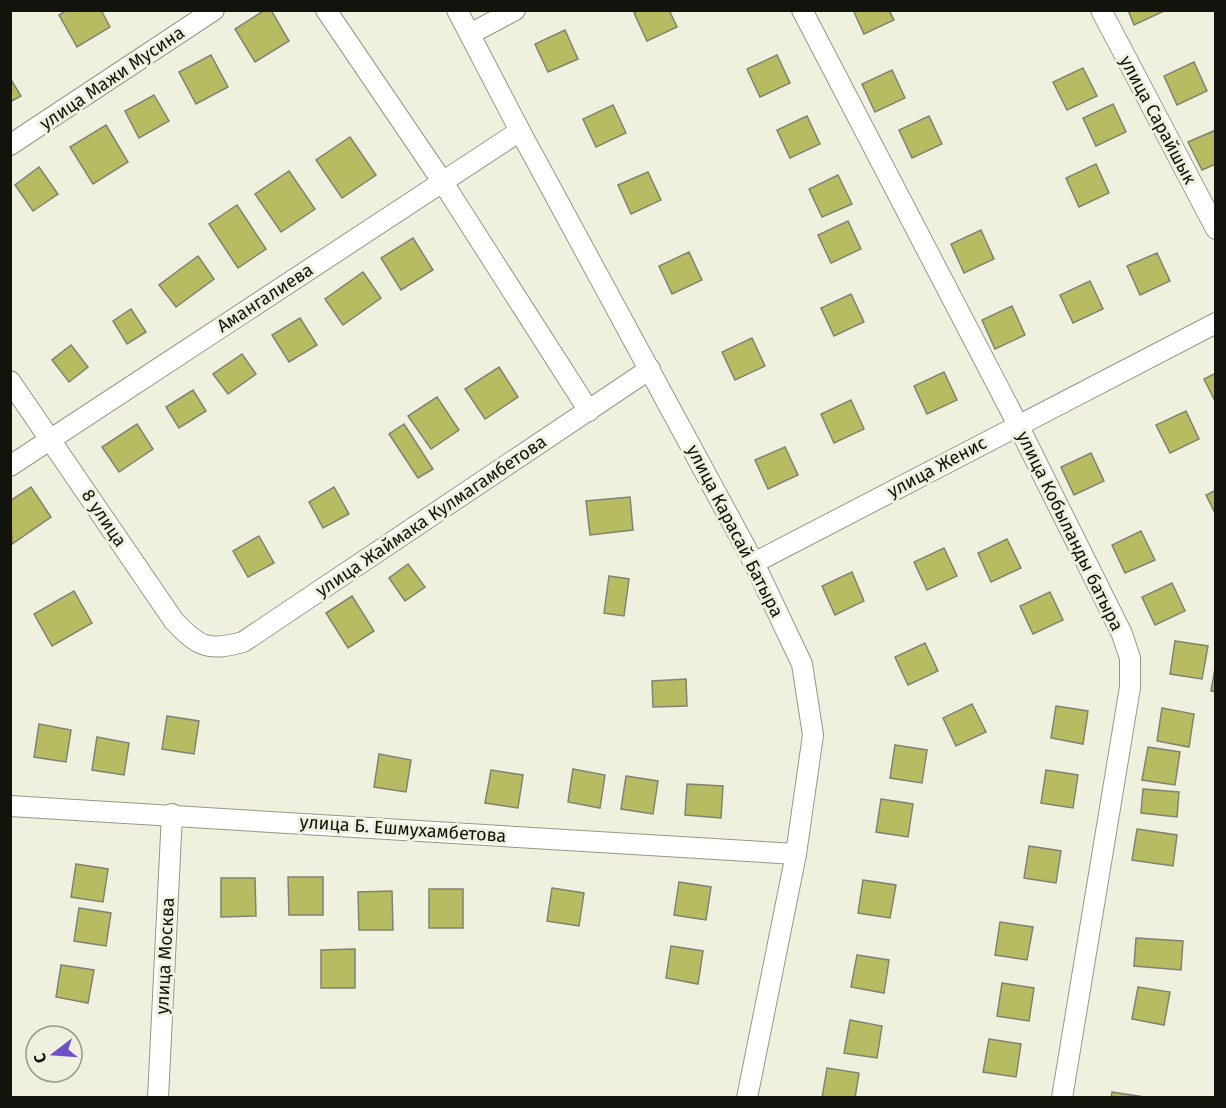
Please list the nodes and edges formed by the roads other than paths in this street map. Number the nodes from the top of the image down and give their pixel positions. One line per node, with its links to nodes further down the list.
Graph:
1 (214, 10): 9 (street, улица Мажи Мусина)
2 (326, 10): 10 (street)
3 (457, 10): 7 (street, улица Карасай Батыра)
4 (515, 10): 7 (street)
5 (802, 10): 16 (street, улица Кобыланды батыра)
6 (1101, 10): 11 (street, улица Сарайшык)
7 (470, 34): 8 (street, улица Карасай Батыра)
8 (520, 131): 10 (street, Амангалиева); 13 (street, улица Карасай Батыра)
9 (10, 145)
10 (442, 182): 15 (street); 17 (street, Амангалиева)
11 (1215, 229)
12 (1215, 322): 16 (street, улица Женис)
13 (650, 369): 15 (street, улица Жаймака Кулмагамбетова); 19 (street, улица Карасай Батыра)
14 (10, 381): 17 (street, 8 улица)
15 (588, 411): 20 (street, улица Жаймака Кулмагамбетова)
16 (1018, 425): 19 (street, улица Женис); 26 (street, улица Кобыланды батыра)
17 (50, 439): 18 (street, Амангалиева); 20 (street, 8 улица)
18 (10, 466)
19 (754, 563): 23 (street, улица Карасай Батыра)
20 (206, 646)
21 (10, 806): 22 (street, улица Б. Ешмухамбетова)
22 (172, 814): 23 (street, улица Б. Ешмухамбетова); 24 (street, улица Москва)
23 (796, 854): 25 (street, улица Карасай Батыра)
24 (158, 1098)
25 (747, 1098)
26 (1062, 1098)

